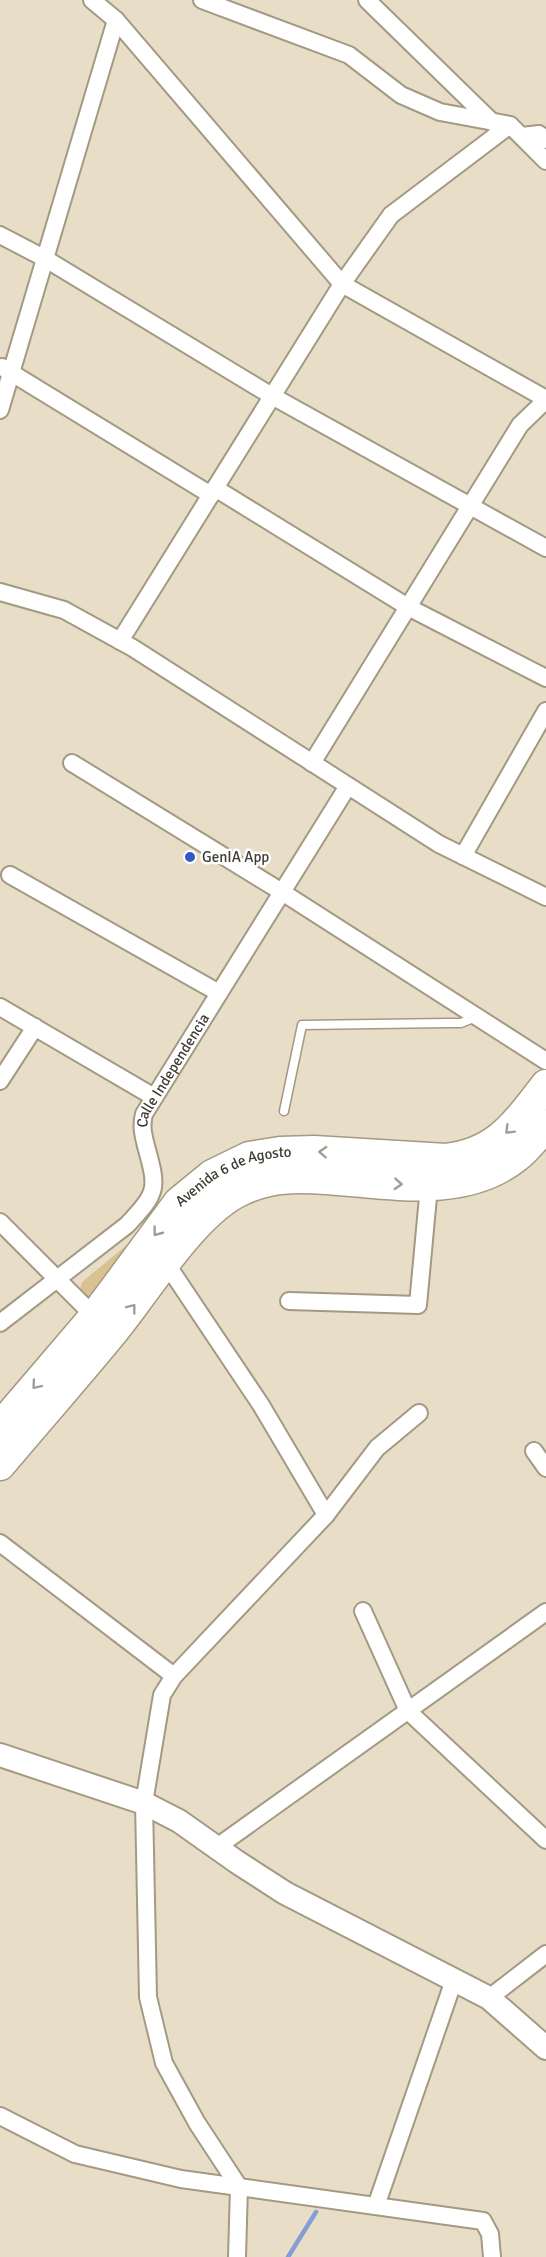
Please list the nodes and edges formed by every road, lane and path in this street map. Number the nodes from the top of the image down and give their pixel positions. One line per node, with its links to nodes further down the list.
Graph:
1 (92, 0): 4 (street)
2 (202, 0): 5 (street)
3 (367, 0): 5 (street)
4 (116, 20): 10 (street); 11 (street)
5 (492, 122): 6 (street)
6 (516, 130): 7 (street); 8 (street); 11 (street)
7 (546, 140)
8 (546, 161)
9 (0, 235): 10 (street)
10 (44, 258): 12 (street); 13 (street)
11 (342, 284): 13 (street); 14 (street)
12 (5, 369): 15 (street); 16 (street)
13 (272, 396): 16 (street); 17 (street)
14 (546, 400): 17 (street)
15 (0, 410)
16 (213, 492): 20 (street); 21 (street)
17 (470, 507): 18 (street); 20 (street)
18 (546, 548)
19 (0, 592): 21 (street)
20 (408, 607): 22 (street); 25 (street)
21 (120, 642): 25 (street)
22 (546, 678)
23 (546, 711): 27 (street)
24 (72, 763): 29 (street)
25 (312, 763): 26 (street)
26 (348, 786): 27 (street); 29 (street, Calle Independencia)
27 (463, 856): 30 (street)
28 (10, 875): 31 (street)
29 (282, 892): 31 (street, Calle Independencia); 33 (street)
30 (546, 897)
31 (219, 993): 38 (street, Calle Independencia)
32 (0, 1007): 34 (street)
33 (477, 1017): 35 (street); 39 (lane)
34 (35, 1027): 36 (street); 38 (street)
35 (546, 1061)
36 (0, 1081)
37 (546, 1085): 41 (highway, Avenida 6 de Agosto, one-way to 41)
38 (154, 1097): 46 (street, Calle Independencia)
39 (284, 1111)
40 (546, 1125): 41 (highway, Avenida 6 de Agosto)
41 (483, 1163): 42 (highway, Avenida 6 de Agosto, one-way to 42); 43 (highway, Avenida 6 de Agosto)
42 (287, 1165): 43 (highway, Avenida 6 de Agosto, one-way to 43); 45 (highway, Avenida 6 de Agosto); 49 (highway, Avenida 6 de Agosto, one-way to 49)
43 (429, 1185): 47 (street)
44 (0, 1222): 46 (street)
45 (166, 1263): 49 (highway, Avenida 6 de Agosto, one-way to 45); 55 (street)
46 (58, 1281): 48 (street, Calle Independencia); 49 (street)
47 (289, 1301)
48 (0, 1323)
49 (103, 1325): 51 (highway, Avenida 6 de Agosto, one-way to 51); 53 (highway, Avenida 6 de Agosto)
50 (419, 1413): 55 (street)
51 (0, 1427)
52 (534, 1451): 54 (street)
53 (0, 1465)
54 (546, 1468)
55 (326, 1515): 59 (street)
56 (0, 1543): 59 (street)
57 (363, 1611): 60 (street)
58 (546, 1612): 60 (street)
59 (174, 1676): 62 (street)
60 (408, 1711): 63 (street); 64 (street)
61 (0, 1755): 62 (street)
62 (144, 1803): 64 (street); 70 (street)
63 (546, 1840)
64 (217, 1848): 66 (street)
65 (546, 1954): 67 (street)
66 (454, 1980): 67 (street); 71 (street)
67 (489, 1998): 68 (street)
68 (546, 2048)
69 (0, 2116): 70 (street)
70 (239, 2187): 71 (street); 72 (street)
71 (376, 2206): 73 (street)
72 (237, 2257)
73 (492, 2257)

